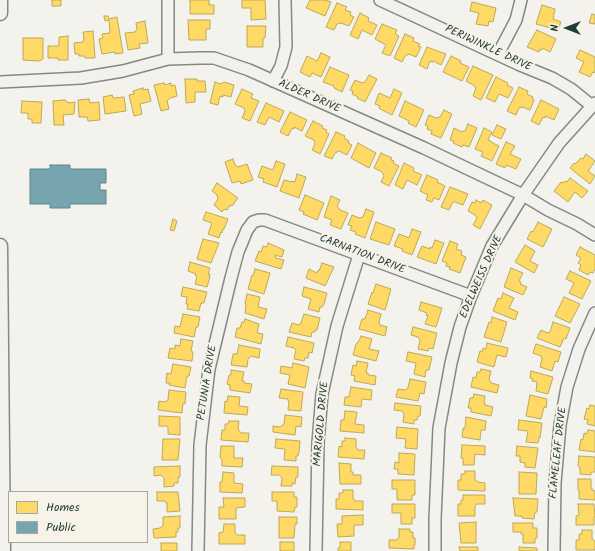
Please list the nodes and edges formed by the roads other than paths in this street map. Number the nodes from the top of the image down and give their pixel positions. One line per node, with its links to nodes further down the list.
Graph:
1 (0, 0): 7 (main road)
2 (168, 0): 9 (street)
3 (285, 0): 10 (street)
4 (380, 0): 6 (street, PERIWINKLE DRIVE)
5 (521, 0): 8 (street)
6 (395, 3): 8 (street, PERIWINKLE DRIVE)
7 (0, 13)
8 (498, 54): 12 (street, PERIWINKLE DRIVE)
9 (168, 59): 10 (street, ALDER DRIVE); 11 (street, ALDER DRIVE)
10 (273, 81): 13 (street, ALDER DRIVE)
11 (0, 82)
12 (594, 104): 13 (street, EDELWEISS DRIVE)
13 (523, 196): 15 (street, ALDER DRIVE); 18 (street, EDELWEISS DRIVE)
14 (253, 222): 17 (street, CARNATION DRIVE); 23 (street, PETUNIA DRIVE)
15 (595, 235)
16 (0, 246): 20 (main road)
17 (359, 254): 18 (street, CARNATION DRIVE); 24 (street, MARIGOLD DRIVE)
18 (471, 296): 25 (street, EDELWEISS DRIVE)
19 (595, 313): 26 (street, FLAMELEAF DRIVE)
20 (0, 326): 21 (main road)
21 (1, 448): 22 (main road)
22 (3, 551)
23 (198, 551)
24 (316, 551)
25 (435, 551)
26 (554, 551)

